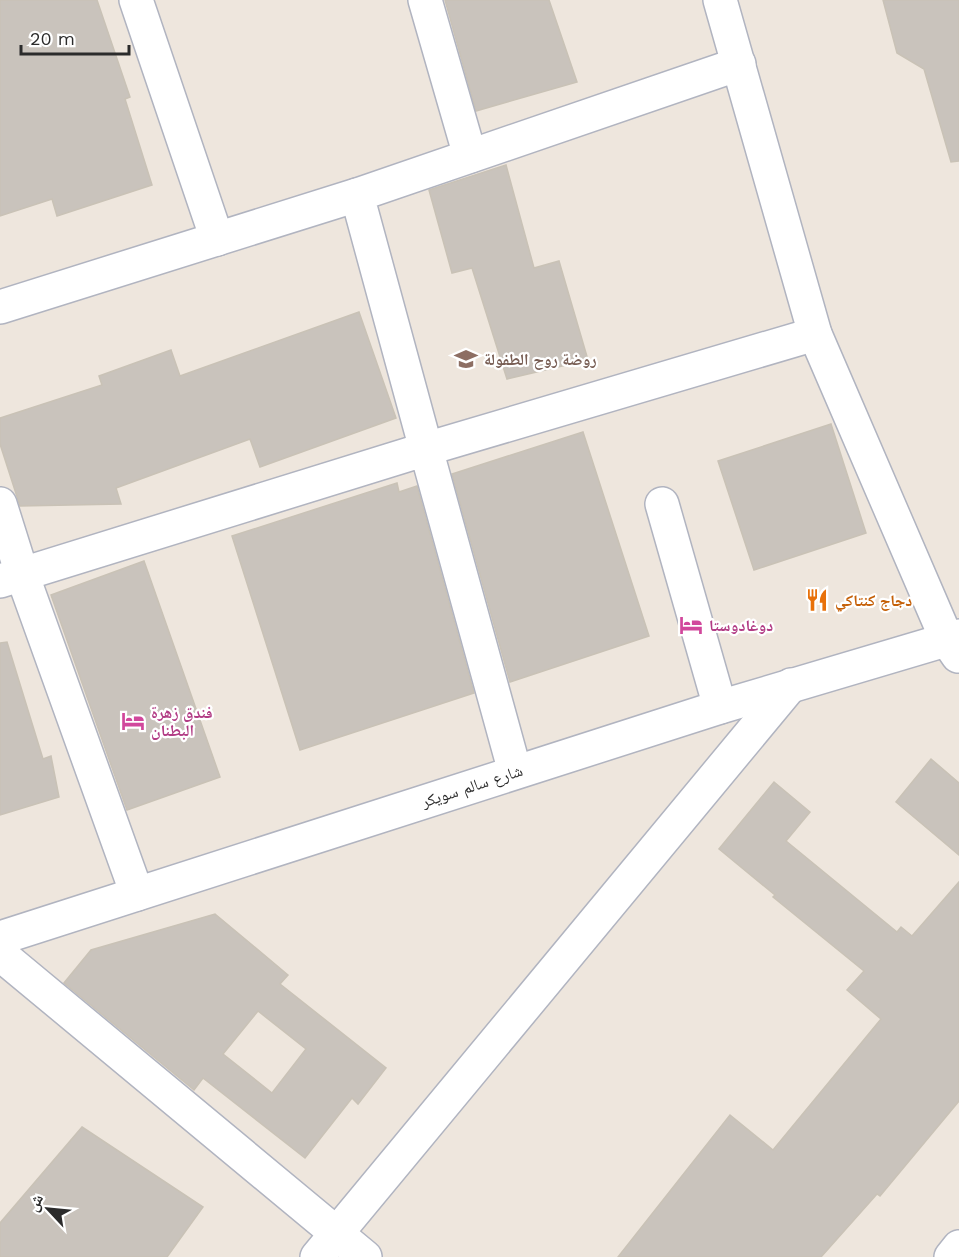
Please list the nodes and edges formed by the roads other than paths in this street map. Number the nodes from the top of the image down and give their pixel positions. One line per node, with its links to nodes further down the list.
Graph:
1 (136, 0): 7 (street)
2 (425, 0): 5 (street)
3 (720, 0): 4 (street)
4 (739, 64): 5 (street); 9 (street)
5 (470, 156): 6 (street)
6 (357, 195): 7 (street); 10 (street)
7 (217, 239): 8 (street)
8 (0, 307)
9 (815, 334): 10 (street); 14 (street)
10 (426, 449): 13 (street); 17 (street)
11 (0, 504): 13 (street)
12 (662, 504): 16 (street)
13 (11, 577): 18 (street)
14 (955, 644): 15 (street, شارع سالم سويكر)
15 (790, 685): 16 (street, شارع سالم سويكر); 21 (street)
16 (720, 707): 17 (street, شارع سالم سويكر)
17 (515, 772): 18 (street, شارع سالم سويكر)
18 (137, 894): 19 (street, شارع سالم سويكر)
19 (0, 939)
20 (0, 954): 21 (street)
21 (327, 1245): 23 (street)
22 (959, 1247): 24 (street)
23 (365, 1257)
24 (951, 1257)

